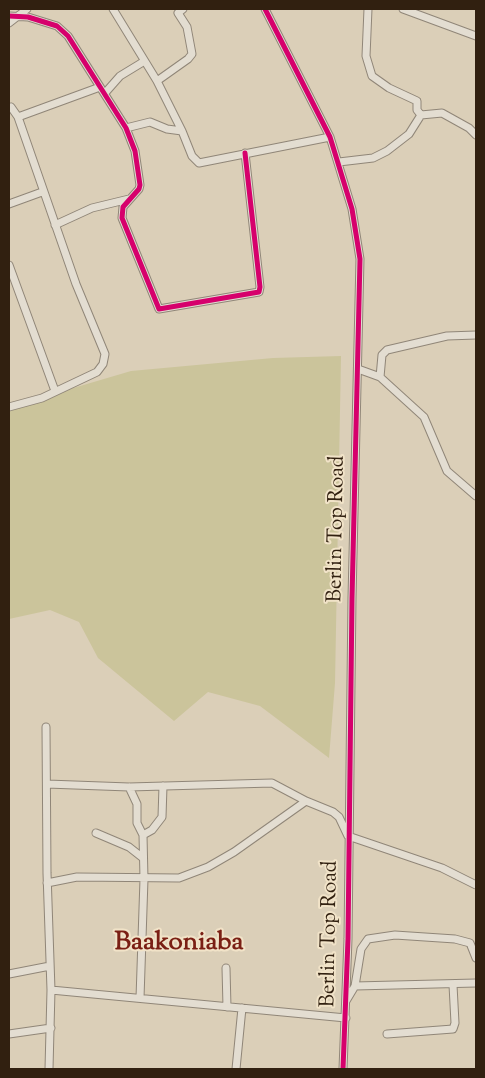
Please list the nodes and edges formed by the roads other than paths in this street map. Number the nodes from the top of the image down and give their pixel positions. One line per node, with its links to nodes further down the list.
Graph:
1 (27, 9): 7 (street)
2 (112, 9): 10 (street)
3 (265, 9): 20 (street, Berlin Top Road)
4 (368, 9): 15 (street)
5 (404, 9): 9 (street)
6 (178, 10): 11 (street)
7 (12, 16): 8 (street); 12 (street)
8 (9, 22)
9 (476, 36)
10 (144, 62): 11 (street); 13 (street)
11 (157, 81): 18 (street)
12 (100, 86): 13 (street); 16 (street)
13 (105, 93): 17 (street)
14 (10, 105): 16 (street)
15 (421, 115): 19 (street); 22 (street)
16 (18, 117): 23 (street)
17 (126, 128): 18 (street); 24 (street)
18 (182, 130): 21 (street)
19 (476, 135)
20 (330, 137): 21 (street); 22 (street, Berlin Top Road)
21 (245, 153): 24 (street)
22 (339, 162): 29 (street, Berlin Top Road)
23 (42, 192): 25 (street); 26 (street)
24 (129, 198): 26 (street)
25 (9, 204)
26 (55, 225): 31 (street)
27 (9, 265): 31 (street)
28 (476, 335): 30 (street)
29 (358, 369): 30 (street); 41 (street, Berlin Top Road)
30 (380, 377): 33 (street)
31 (55, 391): 32 (street)
32 (9, 406)
33 (476, 496)
34 (46, 727): 35 (street)
35 (46, 784): 37 (street); 44 (street)
36 (163, 786): 37 (street); 38 (street); 40 (street)
37 (129, 787): 40 (street)
38 (306, 801): 41 (street); 43 (street)
39 (96, 833): 42 (street)
40 (143, 835): 42 (street)
41 (348, 836): 45 (street); 55 (street, Berlin Top Road)
42 (143, 858): 43 (street)
43 (144, 879): 44 (street); 54 (street)
44 (47, 883): 47 (street)
45 (476, 885)
46 (476, 958): 52 (street)
47 (50, 966): 49 (street); 53 (street)
48 (226, 968): 56 (street)
49 (9, 974)
50 (476, 984): 51 (street)
51 (453, 985): 52 (street); 61 (street)
52 (355, 986): 55 (street)
53 (51, 990): 54 (street); 59 (street)
54 (140, 998): 56 (street)
55 (346, 1002): 58 (street, Berlin Top Road)
56 (227, 1006): 57 (street)
57 (242, 1008): 58 (street); 63 (street)
58 (346, 1018): 64 (street, Berlin Top Road)
59 (51, 1028): 60 (street); 62 (street)
60 (9, 1034)
61 (387, 1034)
62 (49, 1069)
63 (236, 1069)
64 (343, 1069)

